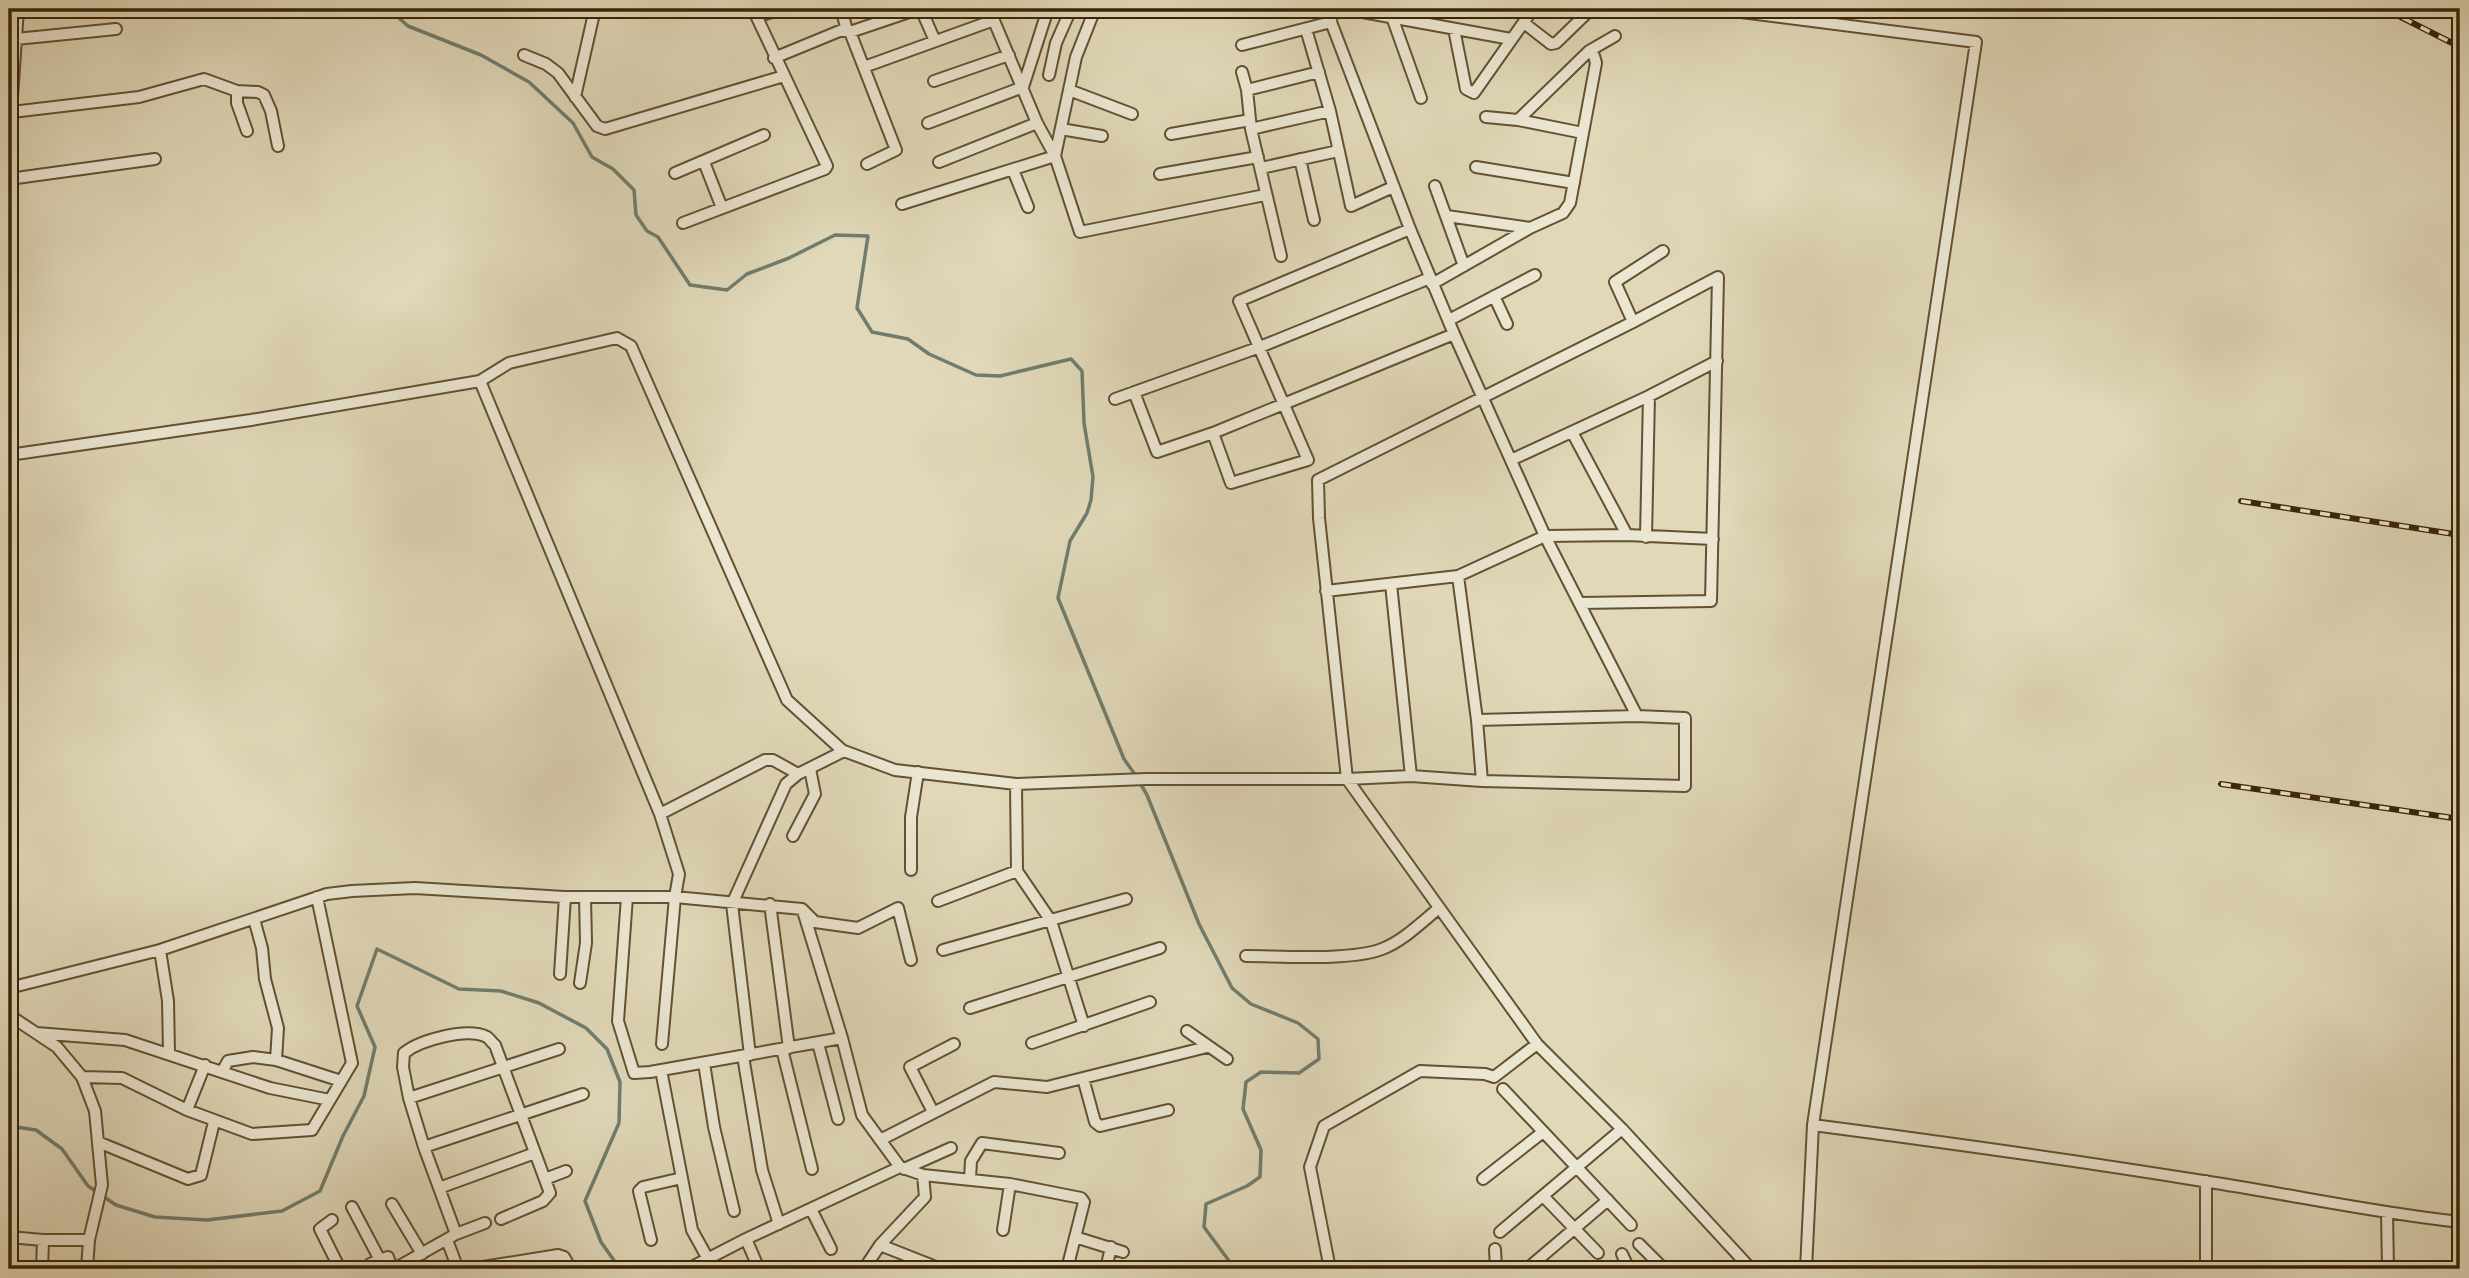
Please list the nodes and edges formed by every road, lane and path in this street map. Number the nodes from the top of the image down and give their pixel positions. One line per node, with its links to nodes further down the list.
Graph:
1 (18, 9): 26 (street)
2 (595, 9): 44 (street)
3 (782, 9): 15 (street)
4 (841, 9): 24 (street)
5 (882, 9): 18 (street)
6 (920, 9): 18 (street); 28 (street)
7 (1048, 9): 40 (street)
8 (1071, 9): 37 (street)
9 (1096, 9): 41 (street)
10 (1332, 9): 19 (street)
11 (1346, 9): 17 (street)
12 (1533, 9): 20 (street)
13 (1717, 9): 191 (street)
14 (1588, 12): 20 (street)
15 (755, 13): 33 (street)
16 (992, 14): 28 (street); 32 (street)
17 (1392, 18): 23 (street); 45 (street)
18 (886, 20): 24 (street)
19 (1331, 22): 22 (street); 78 (street)
20 (1524, 23): 27 (street)
21 (116, 29): 26 (street)
22 (1307, 29): 29 (street); 36 (street)
23 (1454, 29): 27 (street); 27 (street)
24 (848, 31): 33 (street); 34 (street)
25 (1615, 36): 30 (street)
26 (16, 39): 47 (street)
27 (1511, 39)
28 (936, 41): 34 (street)
29 (1242, 46)
30 (1589, 51): 50 (street); 56 (street)
31 (524, 55): 44 (street)
32 (1009, 55): 39 (street); 40 (street)
33 (774, 58): 38 (street)
34 (864, 66): 69 (street)
35 (1242, 72): 42 (street)
36 (1319, 72): 42 (street); 46 (street)
37 (1049, 75)
38 (784, 76): 44 (street); 82 (street)
39 (934, 81)
40 (1023, 87): 51 (street); 52 (street)
41 (1069, 90): 48 (street); 54 (street)
42 (1247, 90): 53 (street)
43 (237, 91): 47 (street); 55 (street); 61 (street)
44 (575, 97)
45 (1421, 98)
46 (1330, 111): 53 (street); 62 (street)
47 (12, 112): 60 (street)
48 (1132, 114)
49 (1486, 117): 50 (street)
50 (1518, 120): 56 (street)
51 (928, 123)
52 (1037, 123): 63 (street); 68 (street)
53 (1251, 124): 57 (street); 64 (street)
54 (1061, 129): 59 (street); 63 (street)
55 (247, 131)
56 (1583, 133): 76 (street)
57 (1171, 134)
58 (764, 135): 67 (street)
59 (1102, 136)
60 (9, 140)
61 (278, 146)
62 (1338, 150): 66 (street); 78 (street)
63 (1055, 156): 72 (street); 79 (street)
64 (1258, 157): 71 (street); 74 (street)
65 (155, 159): 75 (street)
66 (1300, 159): 71 (street); 84 (street)
67 (704, 162): 73 (street); 82 (street)
68 (939, 162)
69 (867, 164)
70 (1476, 167): 76 (street)
71 (1261, 168): 79 (street)
72 (1013, 170): 80 (street); 81 (street)
73 (674, 173)
74 (1160, 174)
75 (9, 179)
76 (1574, 183): 86 (street)
77 (1436, 186): 83 (street)
78 (1394, 187): 87 (street)
79 (1265, 195): 89 (street)
80 (902, 204)
81 (1028, 207)
82 (722, 208): 85 (street)
83 (1447, 216): 86 (street); 90 (street)
84 (1314, 220)
85 (682, 223)
86 (1530, 228): 90 (street)
87 (1410, 229): 92 (street); 98 (street)
88 (1663, 251): 95 (street)
89 (1280, 256)
90 (1464, 267): 92 (street)
91 (1535, 275): 93 (street)
92 (1431, 281): 94 (street); 98 (street)
93 (1494, 296): 94 (street); 96 (street)
94 (1449, 320): 97 (street)
95 (1633, 322): 99 (street); 102 (street)
96 (1507, 324)
97 (1454, 334): 102 (street); 105 (street)
98 (1260, 347): 101 (street); 105 (street)
99 (1717, 361): 103 (street); 113 (street)
100 (480, 380): 108 (street); 120 (street); 128 (street)
101 (1134, 393): 104 (street); 107 (street)
102 (1482, 396): 109 (street); 116 (street)
103 (1649, 396): 106 (street); 112 (street)
104 (1115, 400)
105 (1284, 404): 107 (street); 107 (street)
106 (1572, 432): 109 (street); 110 (street)
107 (1213, 433)
108 (9, 455)
109 (1511, 460): 111 (street)
110 (1627, 535): 111 (street); 112 (street)
111 (1545, 536): 114 (street); 117 (street)
112 (1646, 537): 113 (street)
113 (1713, 539): 117 (street)
114 (1458, 576): 115 (street); 119 (street)
115 (1391, 584): 116 (street); 124 (street)
116 (1326, 591): 125 (street)
117 (1580, 603): 118 (street)
118 (1637, 716): 119 (street); 126 (street)
119 (1477, 720): 126 (street)
120 (844, 751): 121 (street); 122 (street)
121 (810, 769): 123 (street); 129 (street)
122 (918, 772): 127 (street); 130 (street)
123 (798, 774): 128 (street); 139 (street)
124 (1411, 776): 125 (street); 126 (street)
125 (1347, 779): 127 (street); 141 (street)
126 (1482, 781)
127 (1016, 784): 131 (street)
128 (660, 814): 136 (street)
129 (793, 836)
130 (911, 870)
131 (1017, 871): 138 (street); 144 (street)
132 (317, 897): 133 (street); 143 (street); 180 (street)
133 (565, 897): 134 (street); 150 (street)
134 (585, 897): 135 (street); 152 (street)
135 (627, 897): 136 (street); 176 (street)
136 (675, 897): 139 (street); 163 (street)
137 (1126, 899): 144 (street)
138 (938, 901)
139 (732, 904): 140 (street); 170 (street)
140 (771, 904): 142 (street); 167 (street)
141 (1439, 908): 148 (street); 165 (street)
142 (802, 909): 149 (street); 160 (street)
143 (254, 919): 146 (street); 172 (street)
144 (1051, 922): 147 (street); 151 (street)
145 (1160, 947): 151 (street)
146 (160, 950): 153 (street); 169 (street)
147 (943, 950)
148 (1247, 956)
149 (911, 960)
150 (560, 974)
151 (1067, 977): 155 (street); 157 (street)
152 (580, 983)
153 (9, 988)
154 (1150, 1002): 157 (street)
155 (970, 1008)
156 (9, 1015): 159 (street)
157 (1084, 1026): 162 (street)
158 (1187, 1031): 166 (street)
159 (36, 1033): 169 (street); 178 (street)
160 (842, 1038): 161 (street); 194 (street)
161 (818, 1043): 167 (street); 189 (street)
162 (1032, 1043)
163 (663, 1044)
164 (954, 1044): 187 (street)
165 (1537, 1044): 192 (street); 261 (street)
166 (1207, 1047): 171 (street); 179 (street)
167 (786, 1048): 170 (street); 202 (street)
168 (559, 1049): 175 (street)
169 (169, 1054): 174 (street)
170 (746, 1055): 173 (street); 223 (street)
171 (1227, 1059)
172 (276, 1060): 177 (street); 180 (street)
173 (704, 1062): 176 (street); 217 (street)
174 (205, 1065): 177 (street); 185 (street)
175 (502, 1068): 183 (street); 183 (street); 188 (street)
176 (661, 1070): 205 (street)
177 (222, 1072): 184 (street)
178 (82, 1077): 185 (street); 195 (street)
179 (1083, 1078): 186 (street); 187 (street)
180 (341, 1081): 184 (street)
181 (1503, 1089): 193 (street)
182 (583, 1094): 188 (street)
183 (409, 1098): 196 (street)
184 (330, 1100): 190 (street)
185 (187, 1110): 190 (street)
186 (1168, 1110)
187 (933, 1112): 194 (street)
188 (521, 1116): 196 (street); 198 (street)
189 (838, 1119)
190 (214, 1122): 195 (street)
191 (1813, 1125): 209 (street); 266 (street)
192 (1622, 1129): 201 (street); 248 (street)
193 (1543, 1132): 201 (street); 208 (street)
194 (880, 1140): 200 (street)
195 (98, 1142): 233 (street)
196 (424, 1147): 211 (street)
197 (951, 1148): 200 (street)
198 (535, 1153): 206 (street); 211 (street)
199 (1059, 1153): 207 (street)
200 (902, 1168): 204 (street); 216 (street)
201 (1577, 1168): 212 (street); 213 (street)
202 (812, 1169)
203 (566, 1171): 206 (street)
204 (923, 1175): 207 (street); 236 (street)
205 (682, 1178): 234 (street); 244 (street)
206 (545, 1179): 219 (street)
207 (970, 1179): 210 (street)
208 (1483, 1179)
209 (2206, 1181): 218 (street); 267 (street)
210 (1010, 1184): 226 (street); 230 (street)
211 (439, 1188): 229 (street)
212 (1543, 1196): 225 (street); 227 (street)
213 (1608, 1200): 224 (street); 225 (street)
214 (392, 1204): 242 (street)
215 (352, 1207): 252 (street)
216 (811, 1209): 223 (street); 238 (street)
217 (734, 1211)
218 (2388, 1212): 221 (street); 268 (street)
219 (501, 1219)
220 (332, 1220): 251 (street)
221 (2460, 1222)
222 (485, 1223): 229 (street)
223 (779, 1224): 231 (street)
224 (1631, 1225)
225 (1574, 1229): 241 (street); 263 (street)
226 (1003, 1230)
227 (1500, 1233)
228 (9, 1237): 232 (street)
229 (452, 1237): 242 (street); 253 (street)
230 (1075, 1237): 237 (street); 259 (street)
231 (746, 1239): 244 (street); 256 (street)
232 (43, 1240): 233 (street); 249 (street)
233 (89, 1240): 250 (street)
234 (651, 1240)
235 (1639, 1244): 265 (street)
236 (880, 1245): 245 (street); 257 (street)
237 (1111, 1247): 240 (street); 260 (street)
238 (831, 1249)
239 (1494, 1249): 262 (street)
240 (1123, 1252)
241 (1598, 1253)
242 (422, 1254): 252 (street)
243 (1622, 1254): 264 (street)
244 (708, 1259): 255 (street)
245 (919, 1265): 258 (street)
246 (511, 1266): 247 (street); 254 (street)
247 (483, 1267)
248 (1746, 1268)
249 (42, 1269)
250 (87, 1269)
251 (340, 1269)
252 (393, 1269)
253 (458, 1269)
254 (571, 1269)
255 (688, 1269)
256 (759, 1269)
257 (864, 1269)
258 (941, 1269)
259 (1067, 1269)
260 (1106, 1269)
261 (1330, 1269)
262 (1496, 1269)
263 (1527, 1269)
264 (1629, 1269)
265 (1664, 1269)
266 (1806, 1269)
267 (2206, 1269)
268 (2388, 1269)

